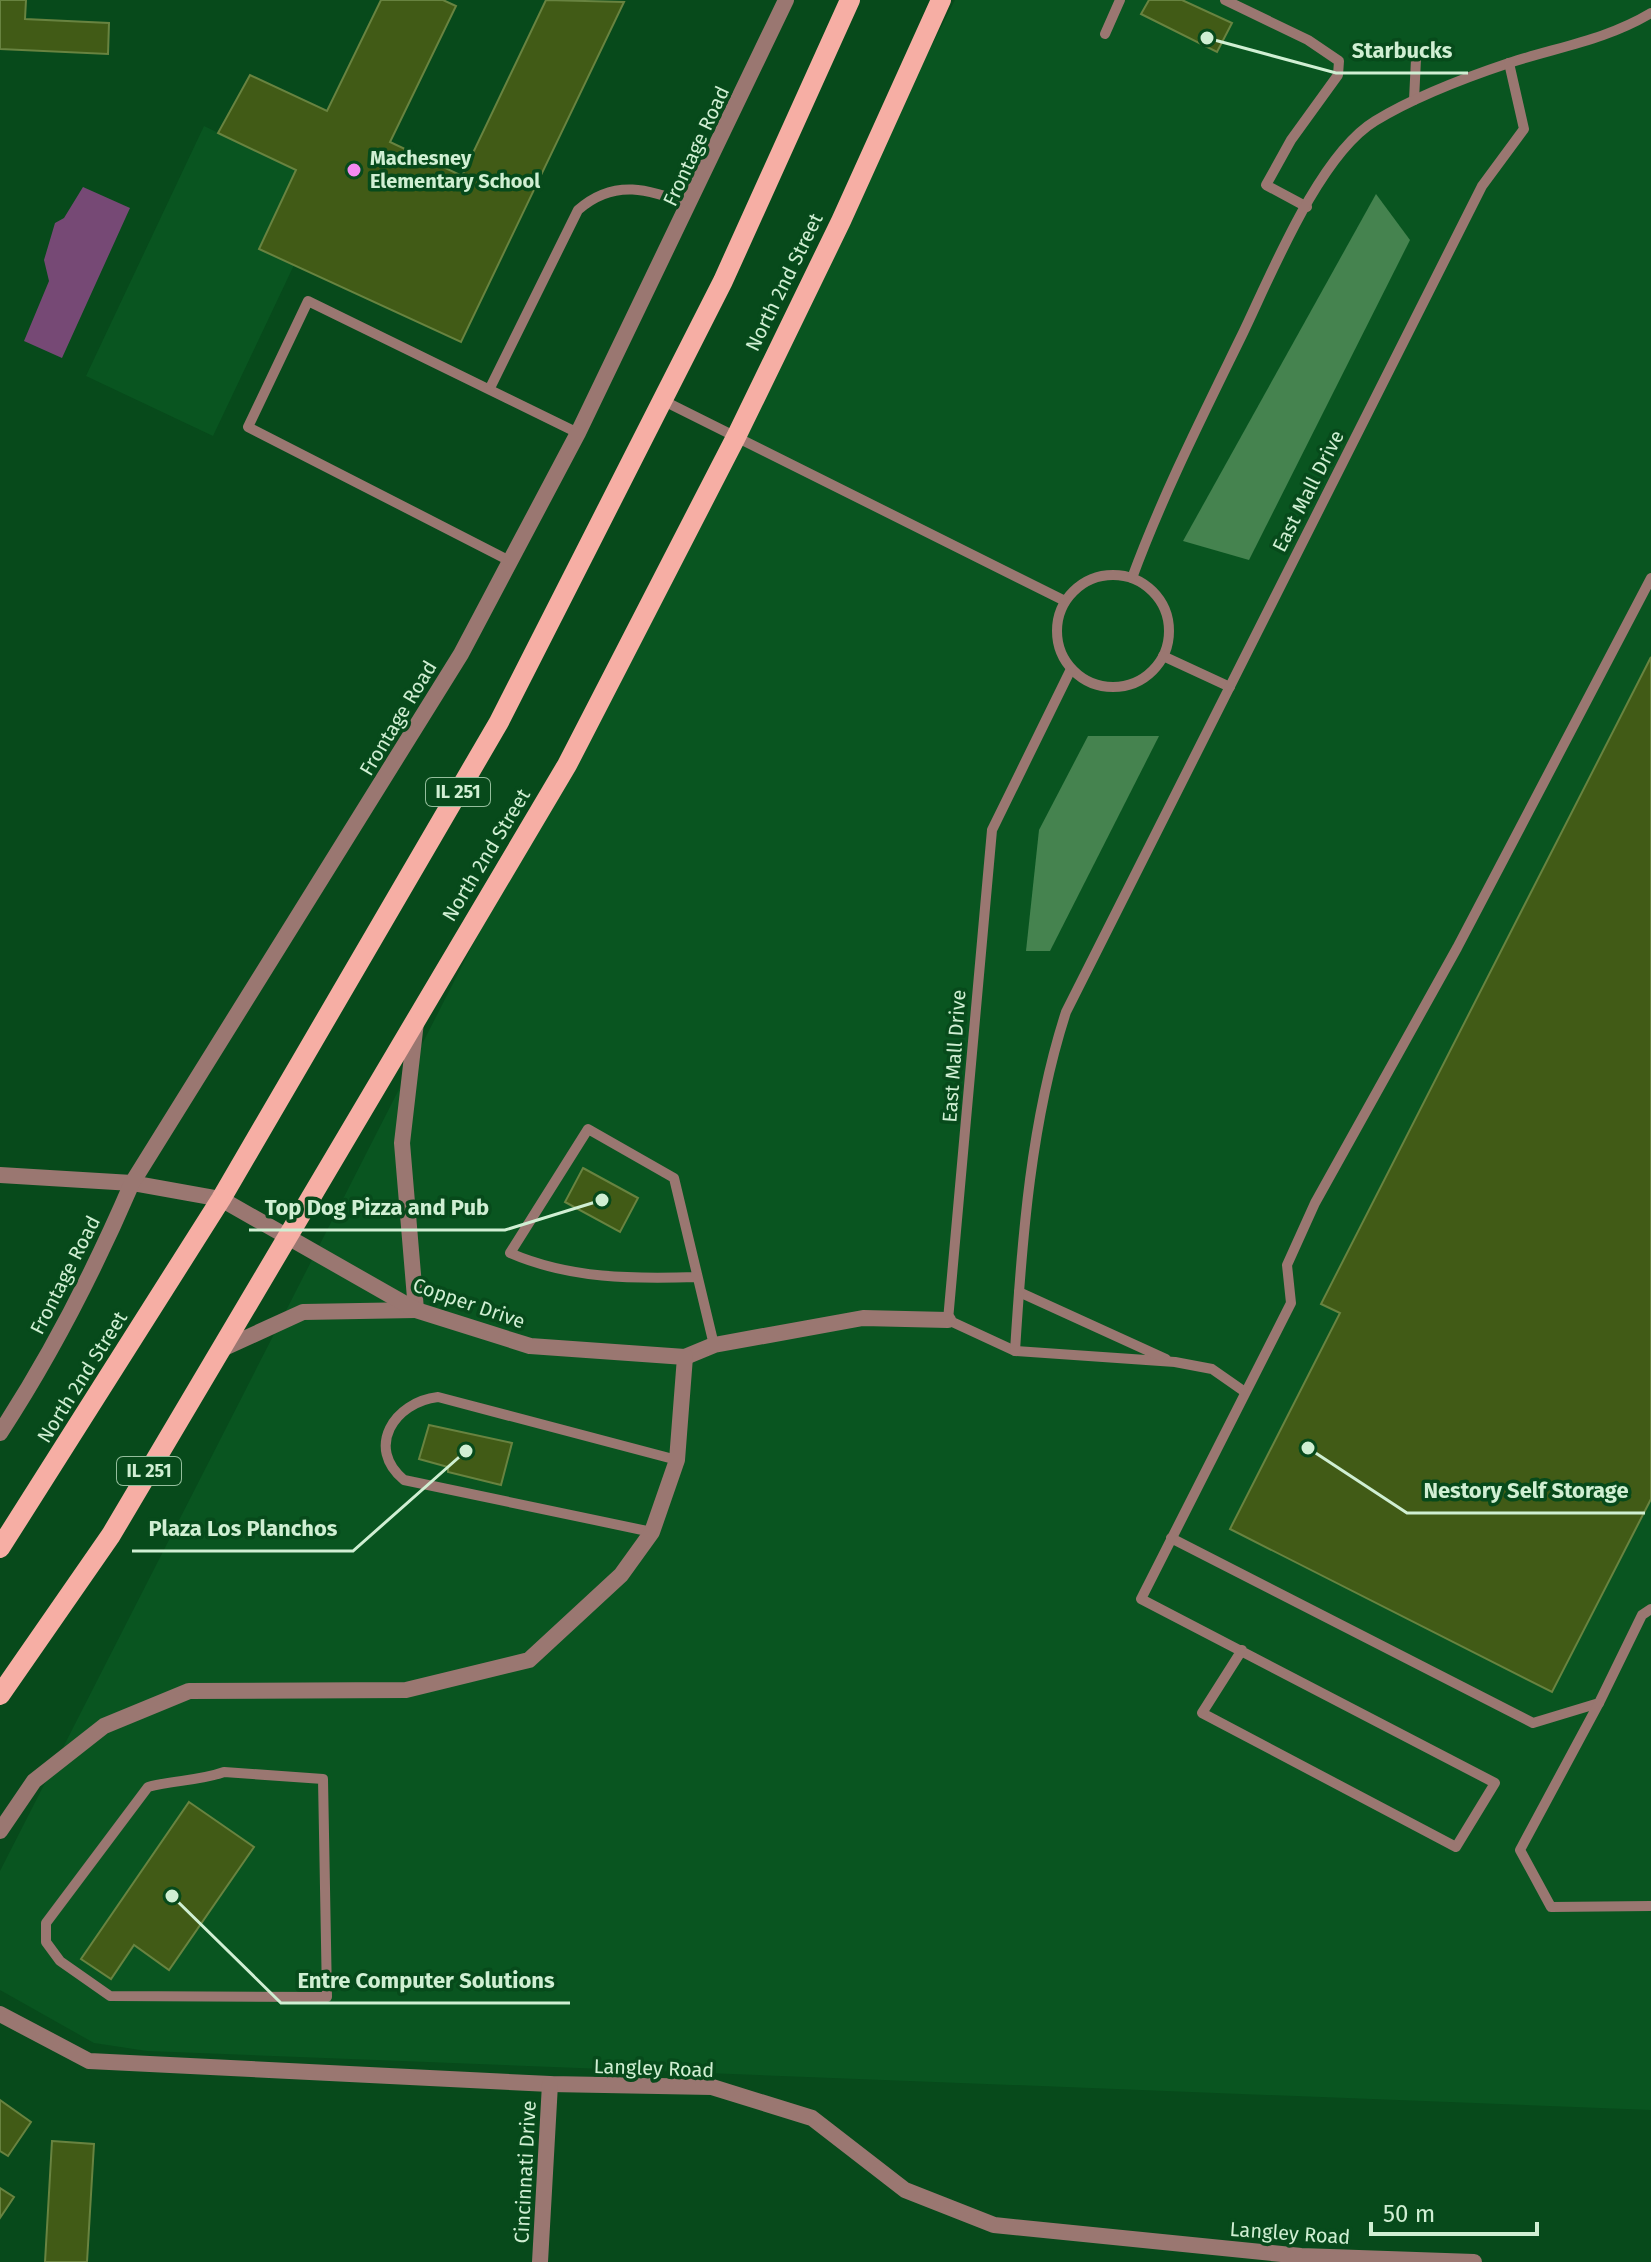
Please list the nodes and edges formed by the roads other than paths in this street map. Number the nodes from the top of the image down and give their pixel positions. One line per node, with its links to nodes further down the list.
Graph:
1 (786, 0): 11 (street, Frontage Road)
2 (850, 0): 14 (main road, North 2nd Street / IL 251)
3 (941, 0): 16 (main road, North 2nd Street / IL 251)
4 (1120, 0): 7 (lane)
5 (1225, 0): 12 (lane)
6 (1651, 13): 9 (lane)
7 (1105, 34)
8 (1416, 59): 10 (lane)
9 (1509, 63): 10 (lane); 23 (lane, East Mall Drive)
10 (1414, 100): 12 (lane)
11 (690, 205): 13 (lane); 15 (street, Frontage Road)
12 (1307, 207): 18 (lane)
13 (490, 388): 15 (lane); 17 (lane)
14 (662, 400): 16 (lane); 27 (main road, North 2nd Street / IL 251)
15 (578, 433): 17 (street, Frontage Road)
16 (736, 437): 20 (lane); 24 (main road, North 2nd Street / IL 251)
17 (510, 561): 26 (street, Frontage Road)
18 (1132, 578): 20 (lane); 21 (lane)
19 (1651, 578): 38 (lane)
20 (1065, 601): 22 (lane)
21 (1163, 656): 22 (lane); 23 (lane)
22 (1071, 669): 32 (lane, East Mall Drive)
23 (1230, 687): 30 (lane, East Mall Drive)
24 (417, 1019): 28 (main road, North 2nd Street / IL 251); 31 (street)
25 (0, 1175): 26 (street, Copper Drive)
26 (132, 1183): 27 (street, Copper Drive); 39 (street, Frontage Road)
27 (221, 1199): 28 (street, Copper Drive); 43 (main road, North 2nd Street / IL 251)
28 (287, 1239): 31 (street, Copper Drive); 34 (main road, North 2nd Street / IL 251)
29 (697, 1277): 29 (lane); 33 (lane)
30 (1019, 1292): 35 (lane, East Mall Drive); 37 (lane)
31 (416, 1310): 34 (street); 36 (street, Copper Drive)
32 (948, 1320): 33 (street, Copper Drive); 35 (lane)
33 (714, 1345): 36 (street, Copper Drive)
34 (222, 1349): 46 (main road, North 2nd Street / IL 251)
35 (1015, 1351): 37 (lane)
36 (685, 1357): 40 (street)
37 (1175, 1362): 38 (lane)
38 (1245, 1392): 42 (lane)
39 (0, 1433)
40 (677, 1460): 41 (street); 41 (lane)
41 (652, 1532): 48 (street)
42 (1171, 1538): 45 (lane); 47 (lane)
43 (0, 1548)
44 (1651, 1609): 47 (lane)
45 (1242, 1650): 45 (lane)
46 (0, 1695)
47 (1599, 1703): 49 (lane)
48 (0, 1831)
49 (1651, 1906)
50 (176, 1996): 50 (lane)
51 (0, 2014): 52 (street, Langley Road)
52 (550, 2084): 53 (street, Langley Road); 54 (street, Cincinnati Drive)
53 (1300, 2259): 55 (street, Langley Road)
54 (540, 2262)
55 (1474, 2262)

